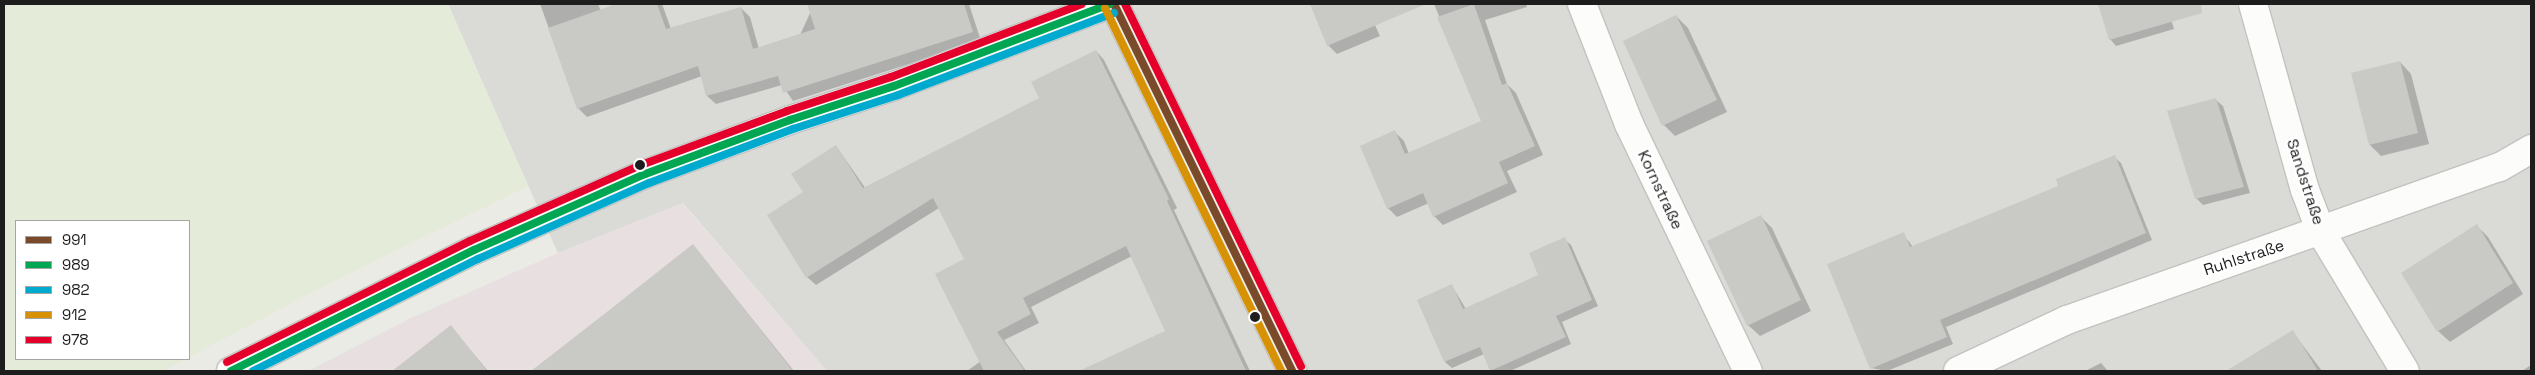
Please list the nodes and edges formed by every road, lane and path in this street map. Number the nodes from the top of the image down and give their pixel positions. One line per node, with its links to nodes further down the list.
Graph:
1 (1110, 4): 7 (street)
2 (1114, 4): 8 (main road)
3 (1582, 4): 9 (street, Kornstraße)
4 (2253, 4): 6 (street, Sandstraße)
5 (2531, 149): 6 (street, Ruhlstraße)
6 (2321, 232): 10 (street, Ruhlstraße); 11 (street, Sandstraße)
7 (231, 371)
8 (1292, 371)
9 (1748, 371)
10 (1958, 371)
11 (2405, 371)

